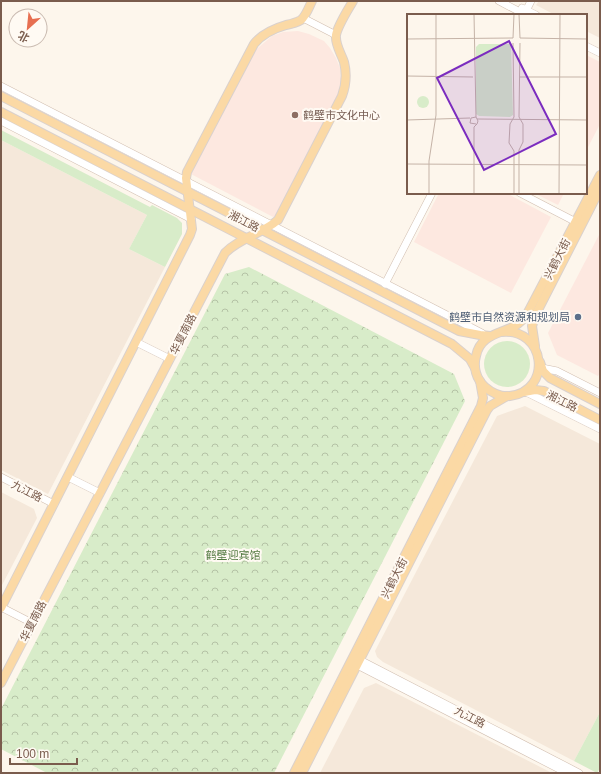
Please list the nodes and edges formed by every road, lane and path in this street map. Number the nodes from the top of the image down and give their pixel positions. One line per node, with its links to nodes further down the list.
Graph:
1 (312, 1): 7 (main road)
2 (353, 1): 8 (main road)
3 (499, 1): 6 (street)
4 (509, 1): 6 (street)
5 (531, 1): 6 (street)
6 (525, 14)
7 (303, 18): 8 (street); 18 (main road)
8 (336, 35): 26 (main road, 华夏南路)
9 (587, 41): 11 (street)
10 (587, 46): 12 (street)
11 (600, 48)
12 (600, 53)
13 (1, 86): 18 (street)
14 (1, 96): 20 (main road, 湘江路)
15 (1, 112): 23 (main road, 湘江路)
16 (1, 121): 24 (street)
17 (600, 175): 25 (main road, 兴鹤大街)
18 (186, 181): 20 (main road); 26 (street)
19 (600, 189): 33 (main road, 兴鹤大街)
20 (187, 192): 23 (main road); 27 (main road, 湘江路)
21 (431, 194): 29 (street)
22 (522, 194): 25 (street)
23 (190, 209): 24 (main road); 28 (main road, 湘江路)
24 (191, 219): 32 (main road)
25 (576, 222): 30 (main road, 兴鹤大街)
26 (271, 225): 27 (main road, 华夏南路); 29 (street)
27 (262, 230): 28 (main road, 华夏南路); 31 (main road, 湘江路)
28 (246, 238): 34 (main road, 华夏南路); 36 (main road, 湘江路)
29 (385, 284): 31 (street)
30 (501, 332): 31 (main road); 33 (main road)
31 (490, 336): 36 (main road)
32 (136, 342): 34 (street); 45 (main road)
33 (535, 347): 35 (main road)
34 (170, 359): 47 (main road, 华夏南路)
35 (541, 364): 38 (main road); 39 (street); 41 (main road, 湘江路)
36 (475, 368): 37 (main road)
37 (480, 381): 40 (main road); 53 (main road, 兴鹤大街)
38 (524, 392): 40 (main road); 42 (main road, 湘江路); 43 (street)
39 (600, 394)
40 (507, 396): 51 (main road, 兴鹤大街)
41 (600, 404)
42 (600, 420)
43 (600, 429)
44 (1, 477): 48 (street, 九江路)
45 (68, 477): 47 (street); 48 (main road)
46 (1, 482): 48 (street, 九江路)
47 (100, 493): 50 (main road, 华夏南路)
48 (53, 506): 49 (main road)
49 (1, 608): 50 (street)
50 (32, 623): 52 (main road, 华夏南路)
51 (359, 663): 54 (main road, 兴鹤大街); 55 (street, 九江路); 56 (street, 九江路)
52 (1, 683)
53 (294, 773)
54 (302, 773)
55 (567, 773)
56 (579, 773)

